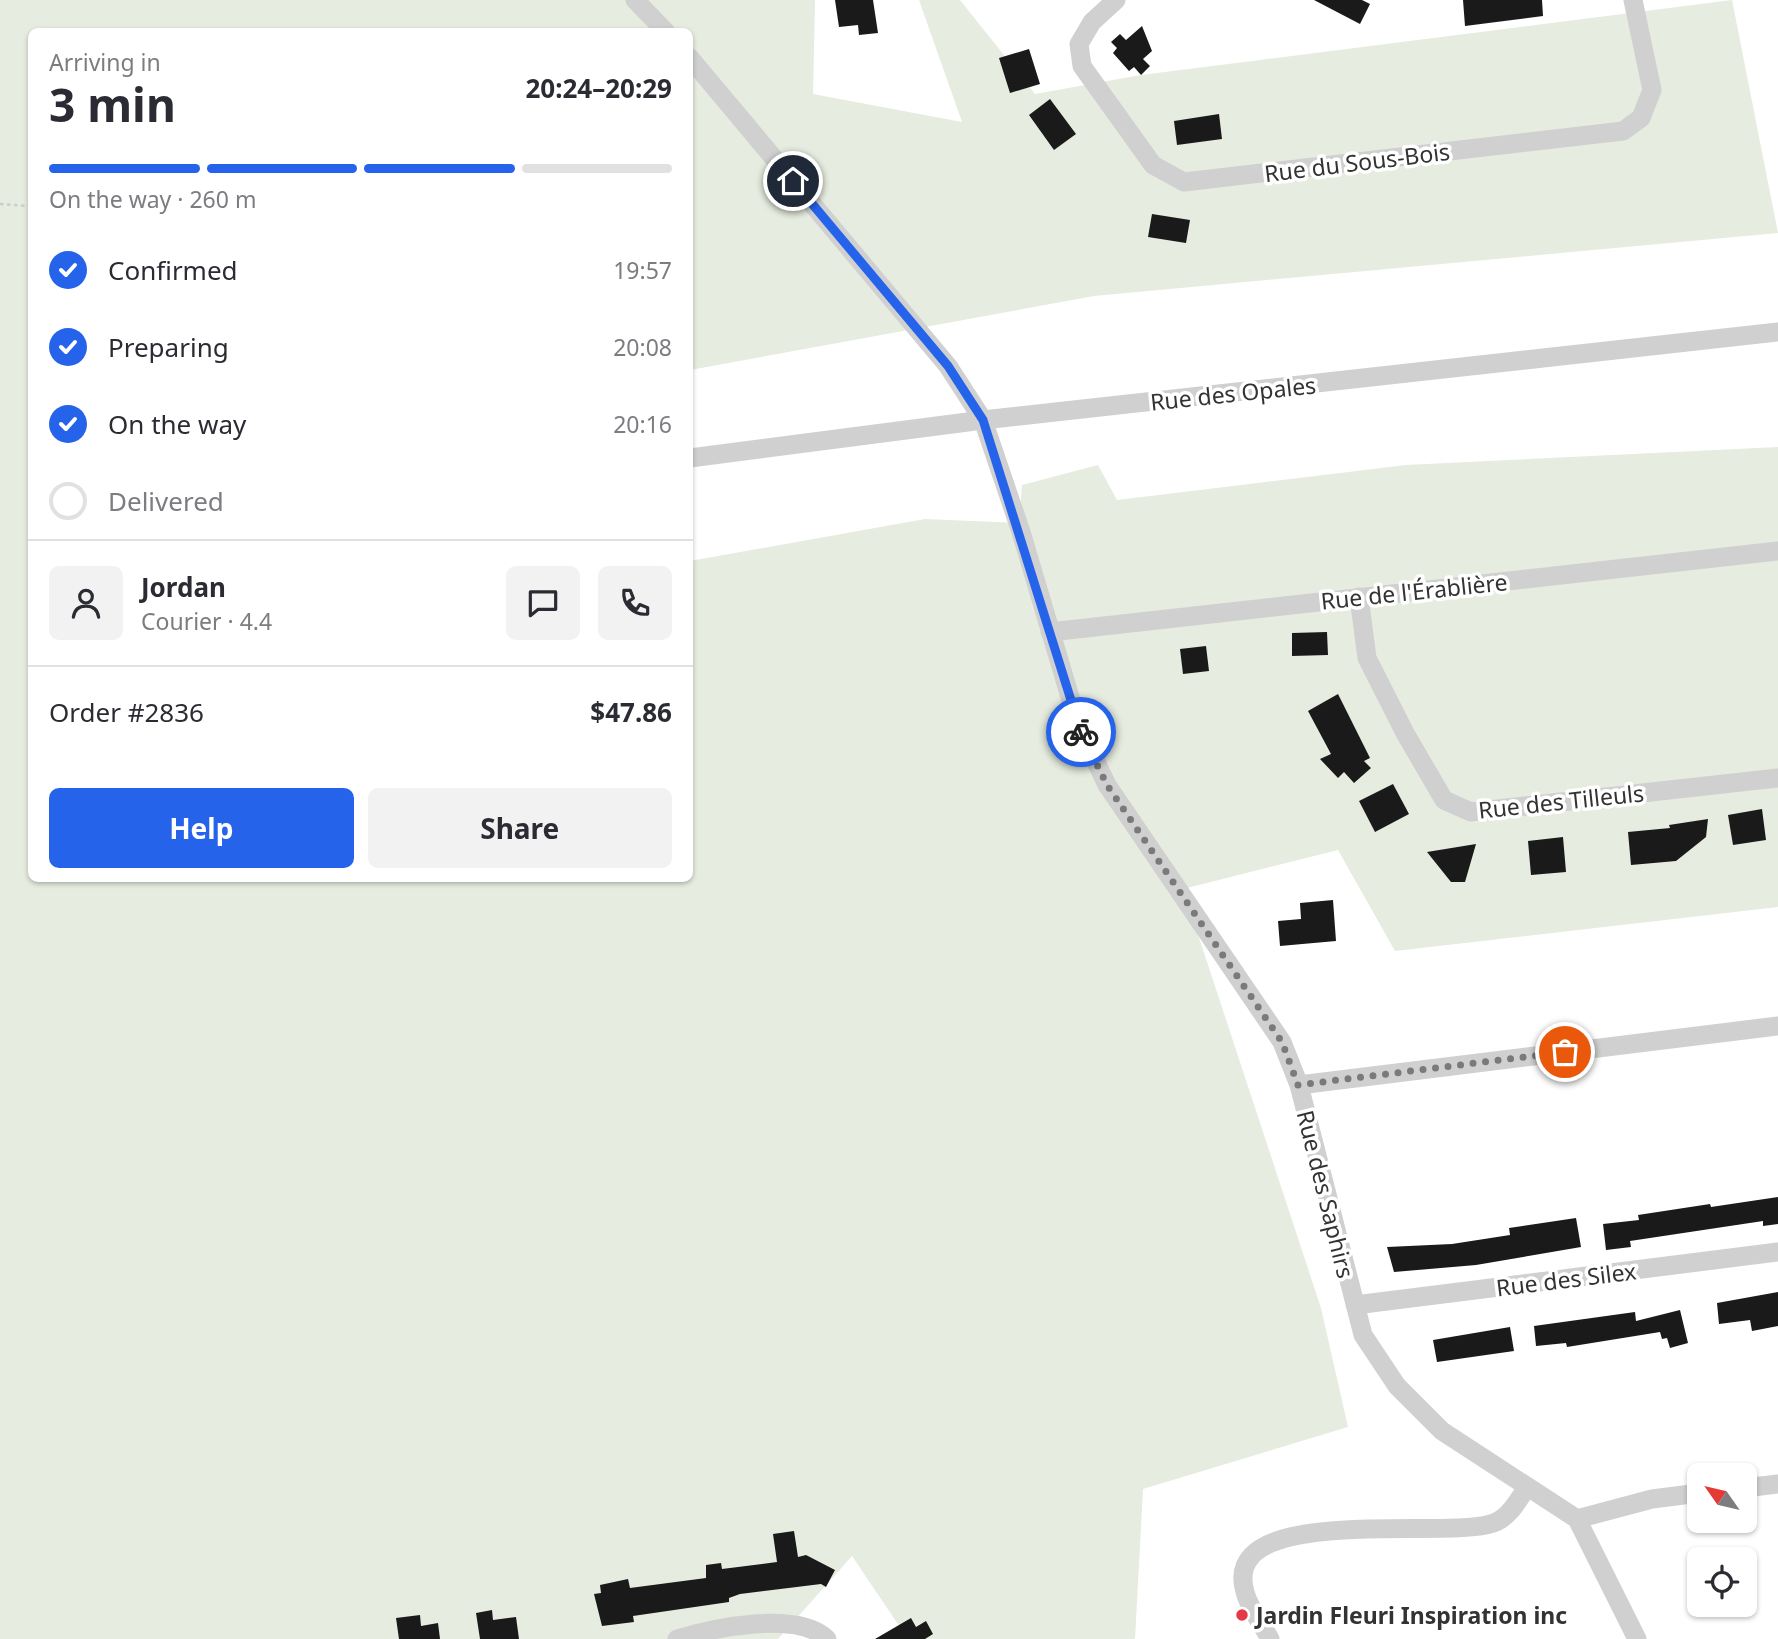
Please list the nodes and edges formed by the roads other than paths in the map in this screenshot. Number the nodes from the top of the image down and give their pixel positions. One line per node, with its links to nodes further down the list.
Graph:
1 (635, 0): 4 (street)
2 (1116, 0): 3 (street, Rue du Sous-Bois)
3 (1633, 0)
4 (662, 28)
5 (693, 62): 7 (street, Rue des Saphirs)
6 (1778, 332): 7 (street, Rue des Opales)
7 (983, 420): 8 (street, Rue des Opales); 11 (street, Rue des Saphirs)
8 (693, 458)
9 (1778, 551): 10 (street, Rue de l'Érablière)
10 (1359, 597): 11 (street, Rue de l'Érablière); 12 (street, Rue des Tilleuls)
11 (1050, 632): 14 (street, Rue des Saphirs)
12 (1778, 778)
13 (1778, 1026): 14 (street)
14 (1298, 1085): 16 (street, Rue des Saphirs)
15 (1778, 1252): 16 (street, Rue des Silex)
16 (1354, 1305): 17 (street, Rue des Saphirs)
17 (1527, 1487): 21 (street, Rue des Saphirs); 24 (street)
18 (1757, 1489): 19 (street)
19 (1775, 1490)
20 (1687, 1495): 21 (street)
21 (1577, 1519): 25 (street)
22 (677, 1639): 23 (street)
23 (827, 1639)
24 (1270, 1639)
25 (1637, 1639)

